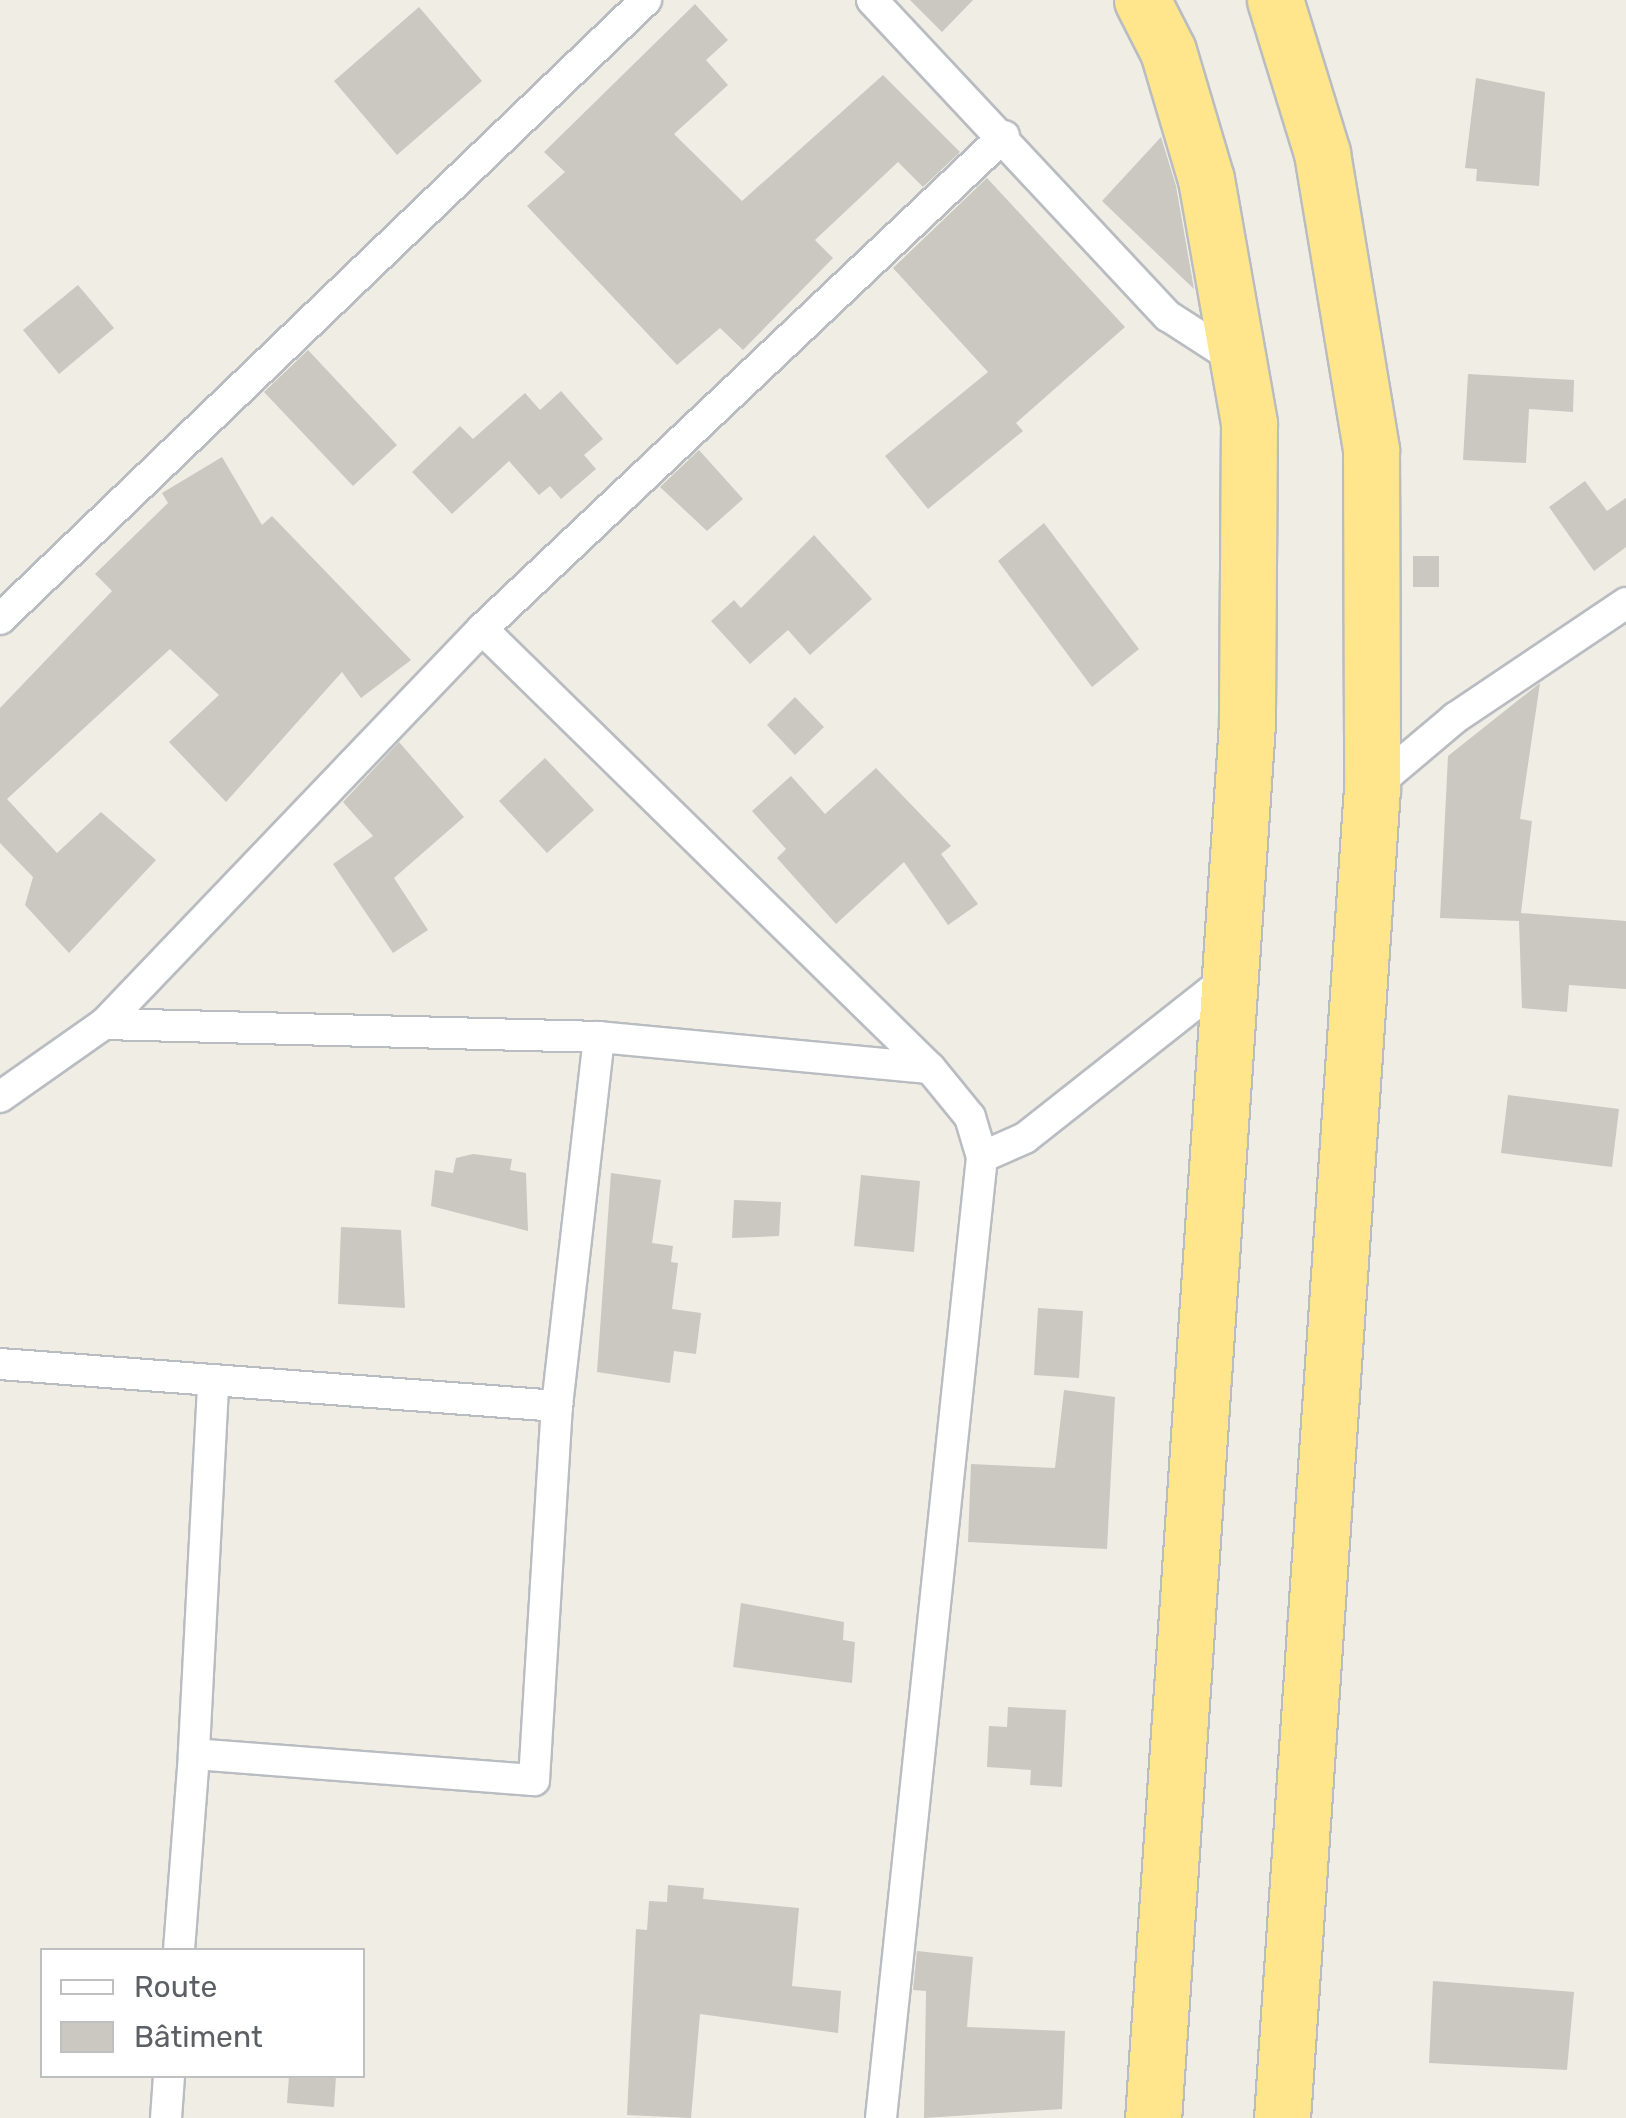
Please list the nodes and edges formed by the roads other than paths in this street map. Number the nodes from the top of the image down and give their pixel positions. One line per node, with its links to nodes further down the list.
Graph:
1 (646, 0): 8 (street)
2 (872, 0): 5 (street)
3 (1142, 0): 6 (highway)
4 (1274, 0): 10 (highway)
5 (1004, 136): 6 (street); 9 (street)
6 (1244, 365): 11 (highway)
7 (1626, 603): 10 (street)
8 (0, 619)
9 (482, 629): 12 (street); 14 (street)
10 (1372, 788): 26 (highway)
11 (1230, 976): 16 (street); 25 (highway)
12 (104, 1024): 13 (street); 15 (street)
13 (599, 1038): 14 (street); 19 (street)
14 (930, 1068): 16 (street)
15 (0, 1097)
16 (982, 1158): 24 (street)
17 (0, 1364): 18 (street)
18 (213, 1386): 19 (street); 20 (street)
19 (558, 1406): 20 (street)
20 (194, 1754): 21 (street)
21 (179, 1948)
22 (169, 2078): 23 (street)
23 (166, 2118)
24 (881, 2118)
25 (1152, 2118)
26 (1282, 2118)

